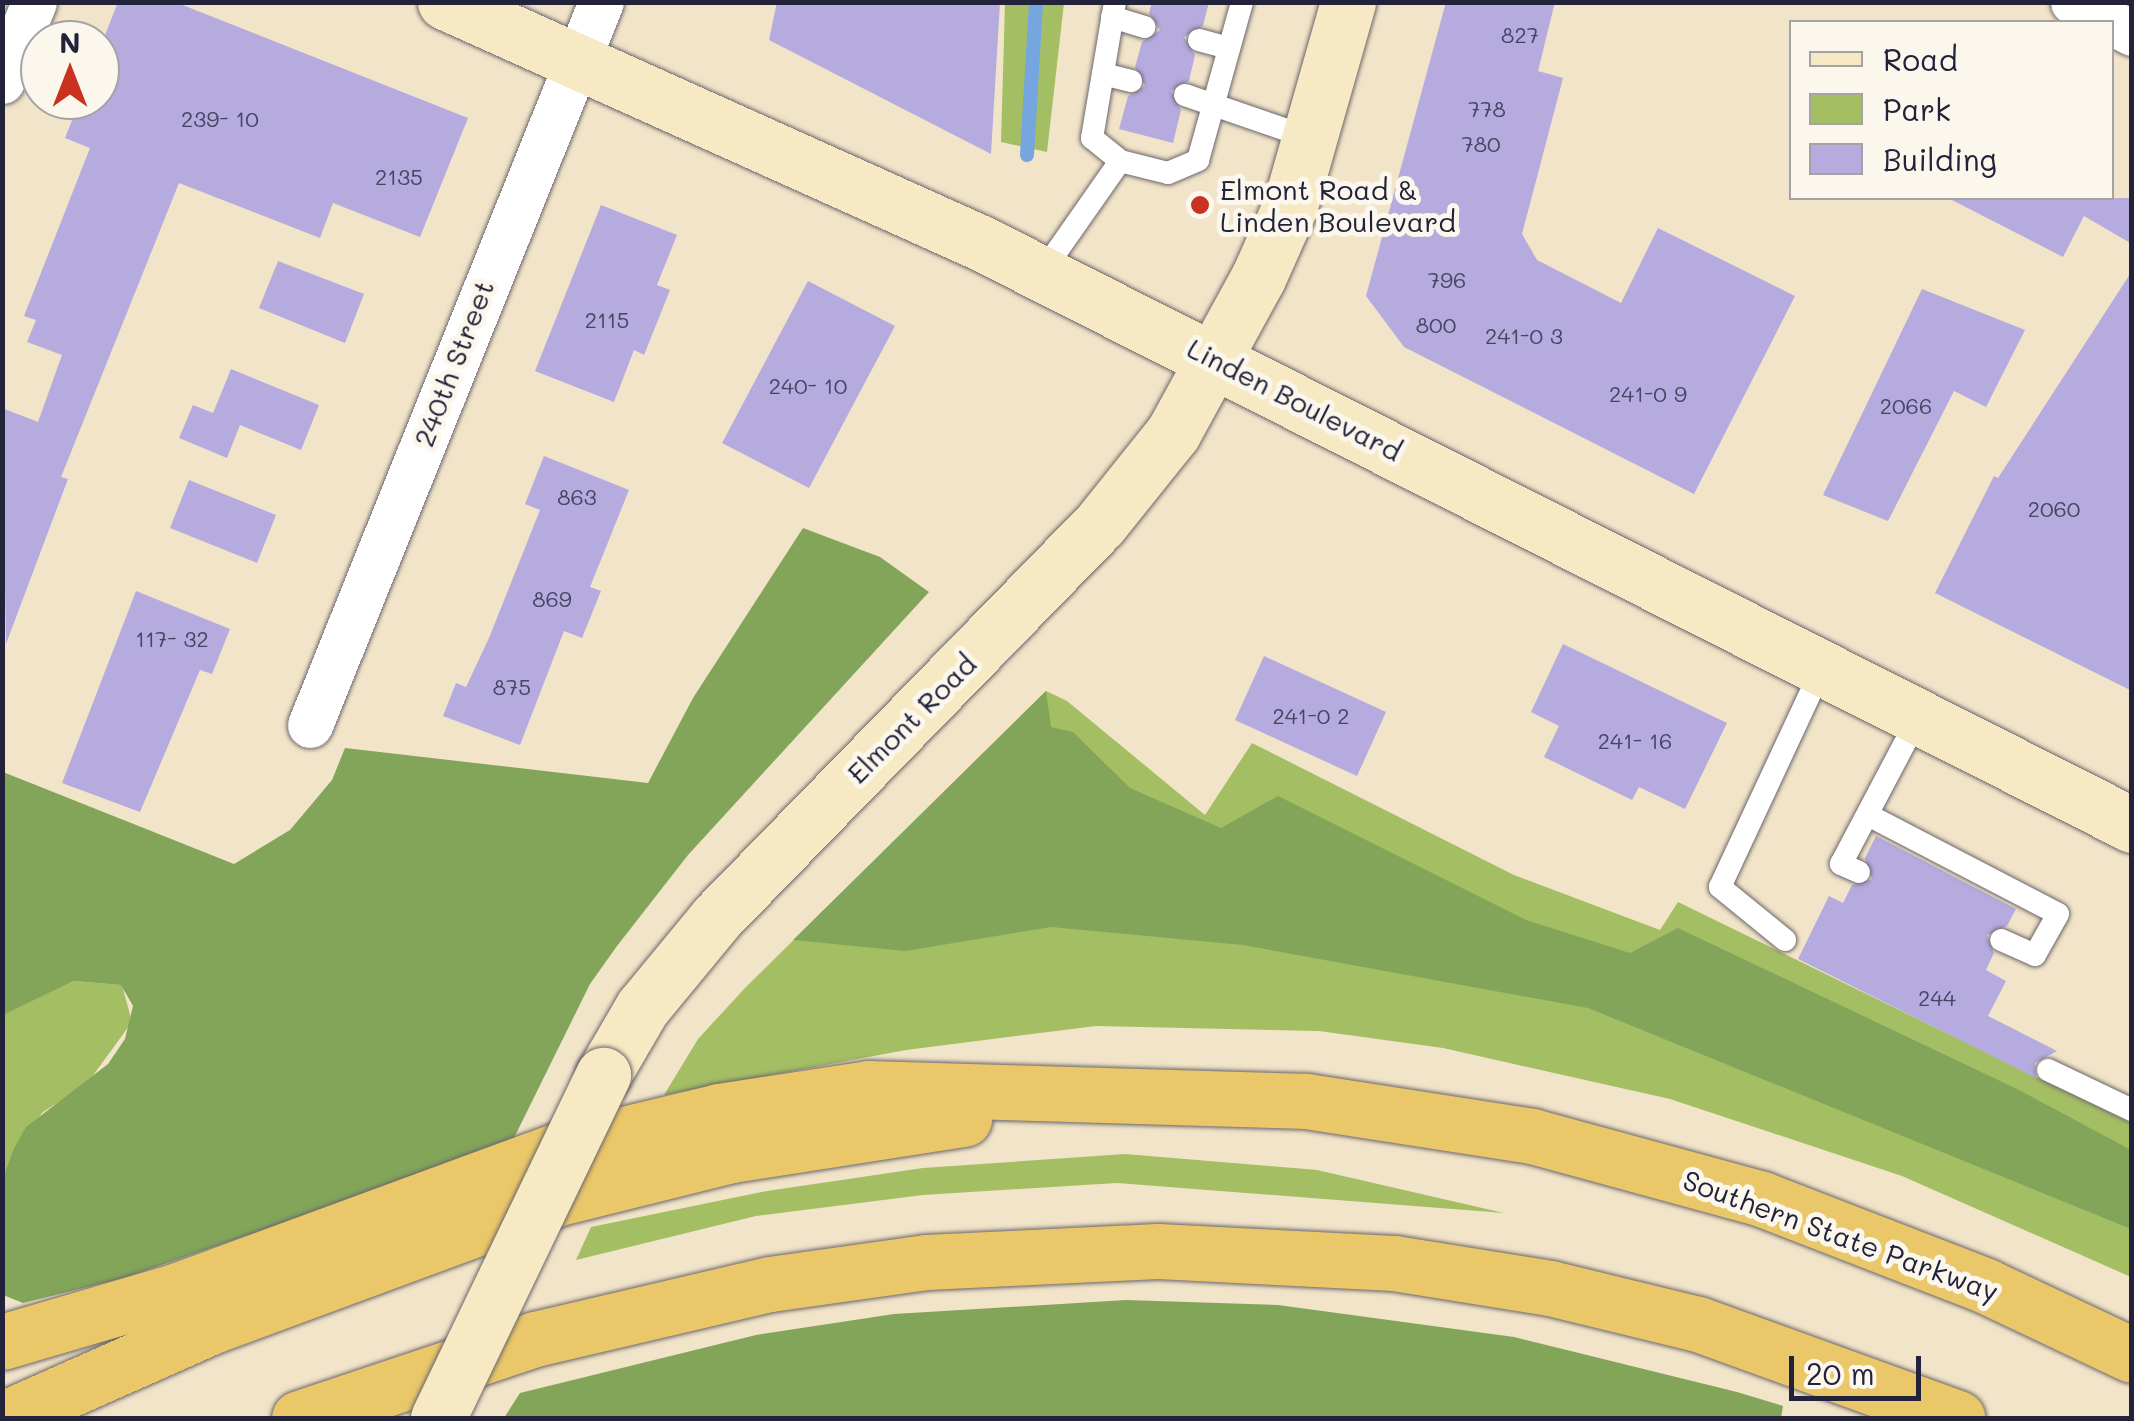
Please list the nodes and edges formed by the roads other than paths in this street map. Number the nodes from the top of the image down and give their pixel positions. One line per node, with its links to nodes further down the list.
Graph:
1 (34, 2): 14 (street)
2 (444, 2): 12 (main road, Linden Boulevard)
3 (601, 2): 12 (street, 240th Street)
4 (1242, 2): 11 (lane)
5 (1348, 2): 18 (main road, Elmont Road)
6 (2073, 2): 8 (street)
7 (1114, 10): 9 (lane); 13 (lane)
8 (2107, 20)
9 (1146, 27)
10 (1199, 40): 11 (lane)
11 (1229, 48): 17 (lane)
12 (578, 57): 20 (main road, Linden Boulevard); 24 (street, 240th Street)
13 (1103, 74): 15 (lane); 19 (lane)
14 (2, 81)
15 (1132, 82)
16 (1185, 96): 17 (lane)
17 (1214, 107): 18 (lane); 19 (lane)
18 (1312, 139): 21 (main road, Elmont Road)
19 (1120, 161): 20 (lane)
20 (1041, 274): 21 (main road, Linden Boulevard)
21 (1214, 358): 22 (main road, Linden Boulevard); 37 (main road, Elmont Road, bridge)
22 (1822, 668): 23 (main road, Linden Boulevard); 28 (lane)
23 (1918, 718): 25 (lane); 26 (main road, Linden Boulevard)
24 (310, 725)
25 (1868, 815): 27 (lane); 29 (lane)
26 (2132, 826)
27 (1859, 872)
28 (1785, 940)
29 (2001, 940)
30 (2048, 1070): 32 (lane)
31 (1125, 1099): 33 (highway); 34 (highway, Southern State Parkway); 35 (highway)
32 (2132, 1110)
33 (2, 1342)
34 (2132, 1355)
35 (5, 1418)
36 (299, 1418): 38 (highway)
37 (438, 1418)
38 (1958, 1418)

